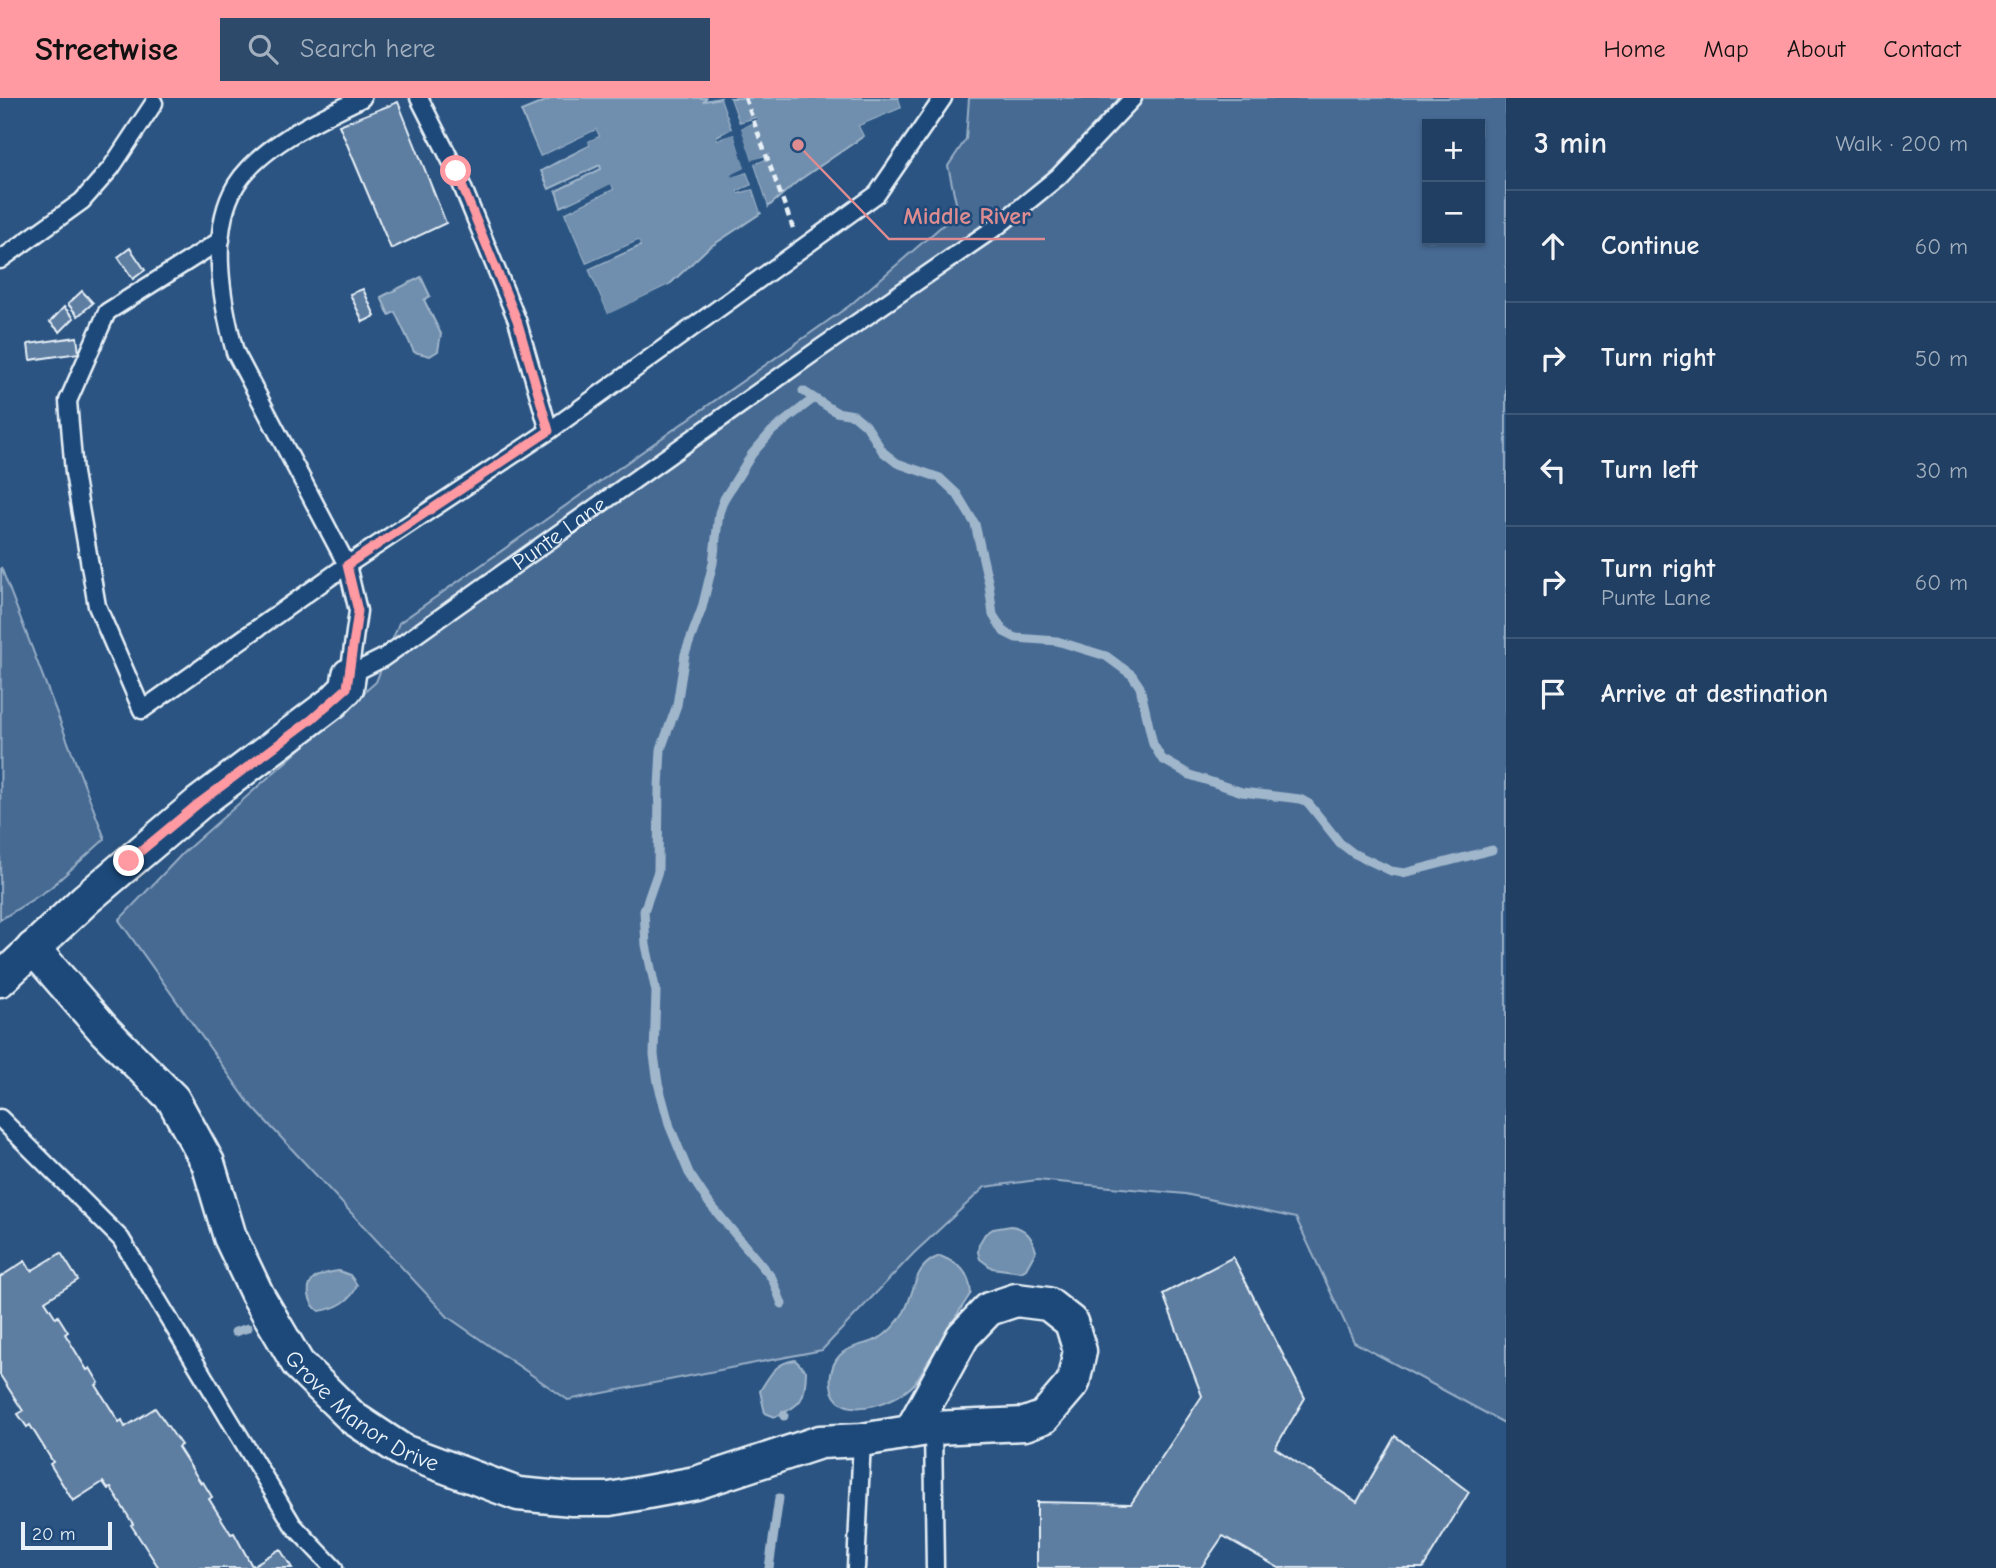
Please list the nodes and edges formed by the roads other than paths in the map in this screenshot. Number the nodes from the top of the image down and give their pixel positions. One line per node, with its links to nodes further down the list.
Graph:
1 (362, 98): 6 (lane)
2 (419, 98): 8 (lane)
3 (943, 98): 8 (lane)
4 (1133, 98): 10 (lane, Punte Lane)
5 (155, 103): 7 (lane)
6 (221, 240): 9 (lane); 9 (lane)
7 (0, 260)
8 (549, 431): 9 (lane)
9 (347, 565): 10 (lane)
10 (349, 675): 11 (street)
11 (33, 948): 12 (street); 15 (street, Grove Manor Drive)
12 (0, 980)
13 (0, 1118): 16 (lane)
14 (922, 1430): 14 (street, Grove Manor Drive); 15 (street, Grove Manor Drive); 18 (lane)
15 (862, 1440): 17 (lane)
16 (334, 1568)
17 (856, 1568)
18 (935, 1568)

